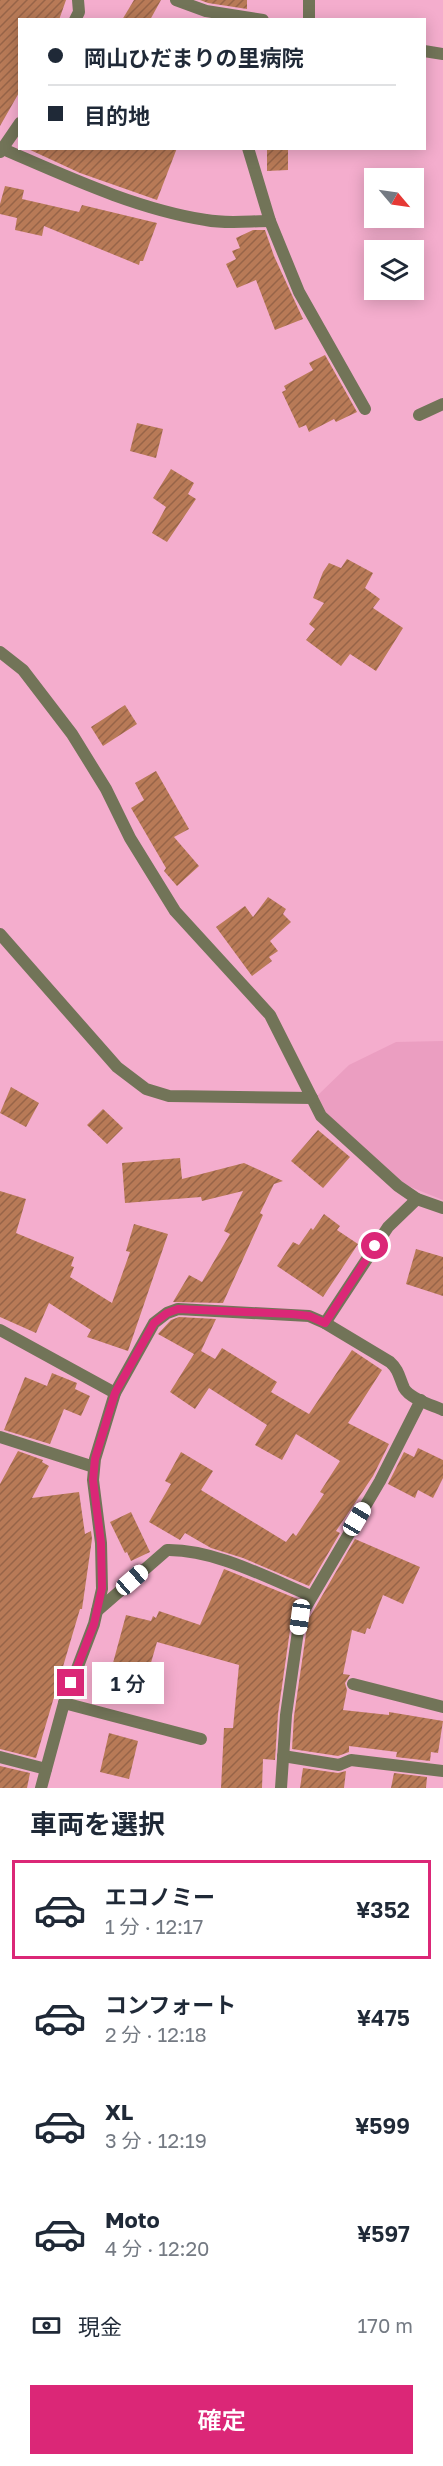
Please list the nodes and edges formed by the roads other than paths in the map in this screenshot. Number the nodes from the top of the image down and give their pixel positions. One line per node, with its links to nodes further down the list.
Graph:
1 (78, 0): 4 (street)
2 (176, 0): 5 (street)
3 (309, 0): 6 (street)
4 (76, 18)
5 (250, 18)
6 (309, 18)
7 (426, 51): 8 (street)
8 (443, 54)
9 (18, 126): 10 (street)
10 (1, 150): 12 (street)
11 (249, 150): 12 (street)
12 (270, 222): 14 (street)
13 (443, 404): 15 (street)
14 (365, 409)
15 (419, 415)
16 (0, 652): 18 (street)
17 (0, 934): 18 (street)
18 (312, 1098): 19 (street)
19 (417, 1199): 20 (street); 21 (street)
20 (443, 1208)
21 (325, 1323): 23 (street); 24 (street)
22 (0, 1330): 23 (street)
23 (115, 1393): 27 (street)
24 (421, 1400): 25 (street); 28 (street)
25 (443, 1410)
26 (1, 1439): 27 (street)
27 (94, 1467): 29 (street)
28 (311, 1596): 29 (street); 34 (street)
29 (97, 1611): 31 (street)
30 (353, 1684): 32 (street)
31 (64, 1703): 33 (street); 36 (street)
32 (443, 1707)
33 (201, 1739)
34 (283, 1756): 37 (street); 39 (street)
35 (0, 1757): 36 (street)
36 (46, 1769): 38 (street)
37 (443, 1771)
38 (41, 1788)
39 (281, 1788)

